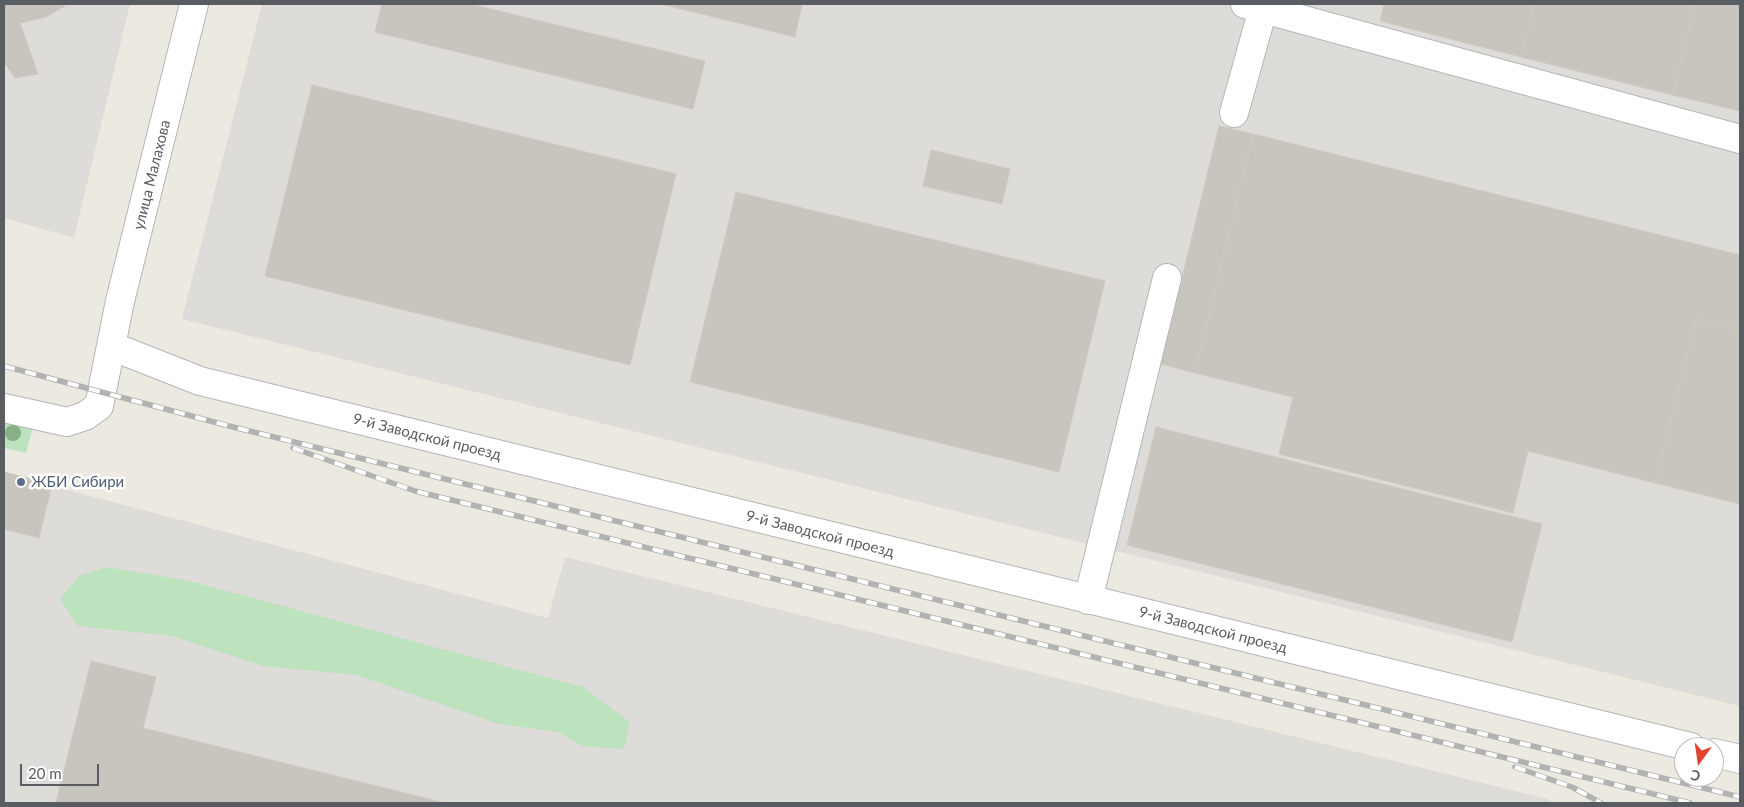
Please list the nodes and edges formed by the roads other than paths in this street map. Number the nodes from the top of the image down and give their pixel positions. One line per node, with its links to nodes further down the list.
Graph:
1 (194, 4): 6 (street, улица Малахова)
2 (1254, 6): 3 (street); 4 (street)
3 (1234, 114)
4 (1740, 139)
5 (1167, 278): 8 (street)
6 (111, 346): 7 (street); 8 (street, 9-й Заводской проезд)
7 (4, 408)
8 (1088, 600): 9 (street, 9-й Заводской проезд)
9 (1674, 743)
10 (1724, 755): 11 (street)
11 (1740, 759)

